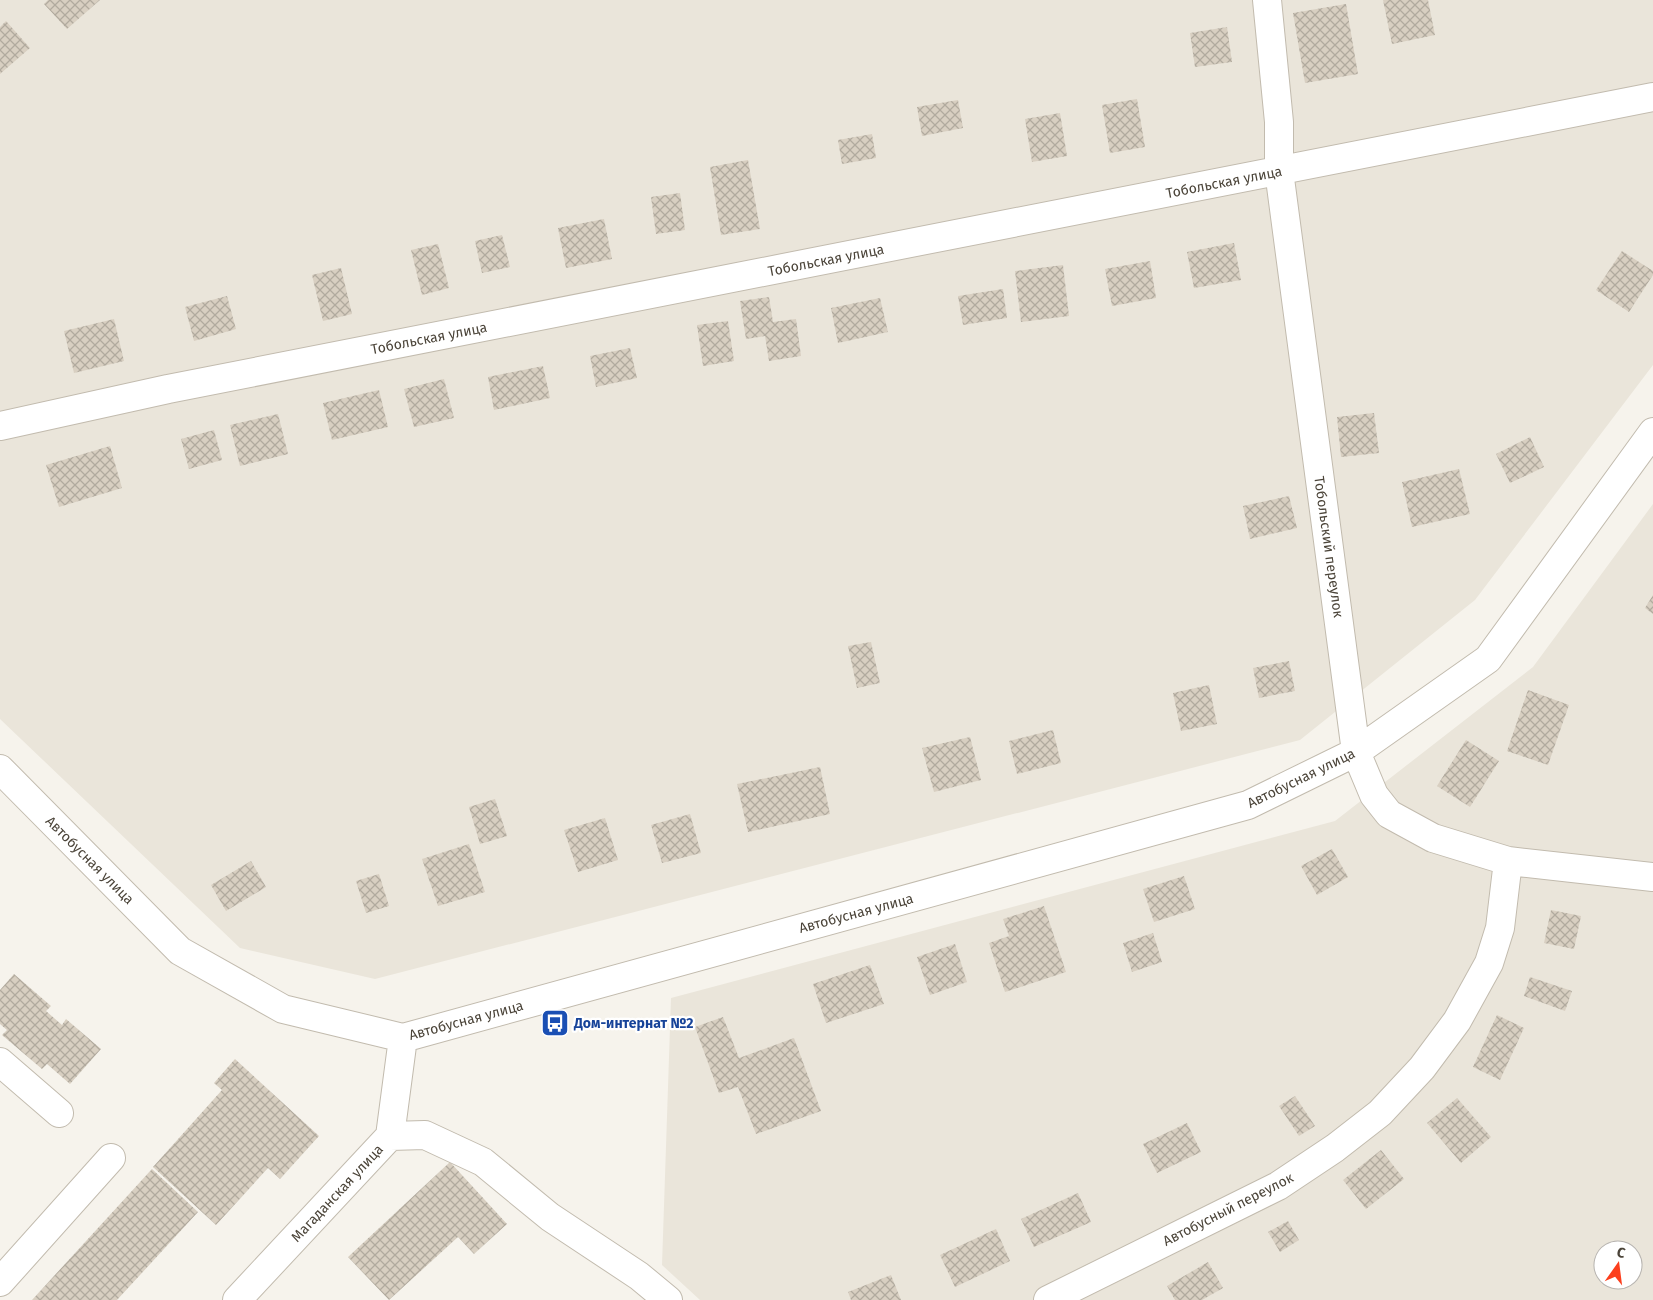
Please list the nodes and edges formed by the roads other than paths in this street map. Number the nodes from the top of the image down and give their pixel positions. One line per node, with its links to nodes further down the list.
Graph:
1 (1267, 0): 3 (street, Тобольский переулок)
2 (1653, 97): 3 (street, Тобольская улица)
3 (1279, 171): 4 (street, Тобольская улица); 6 (street, Тобольский переулок)
4 (0, 426)
5 (1653, 432): 6 (street, Автобусная улица)
6 (1356, 752): 8 (street, Тобольский переулок); 10 (street, Автобусная улица)
7 (0, 769): 10 (street, Автобусная улица)
8 (1508, 861): 9 (street, Тобольский переулок); 18 (street, Автобусный переулок)
9 (1653, 877)
10 (403, 1038): 13 (street, Магаданская улица)
11 (0, 1062): 12 (street)
12 (59, 1113)
13 (390, 1136): 16 (street, Магаданская улица); 17 (street)
14 (111, 1158): 15 (street)
15 (0, 1282)
16 (237, 1300)
17 (668, 1300)
18 (1048, 1300)

